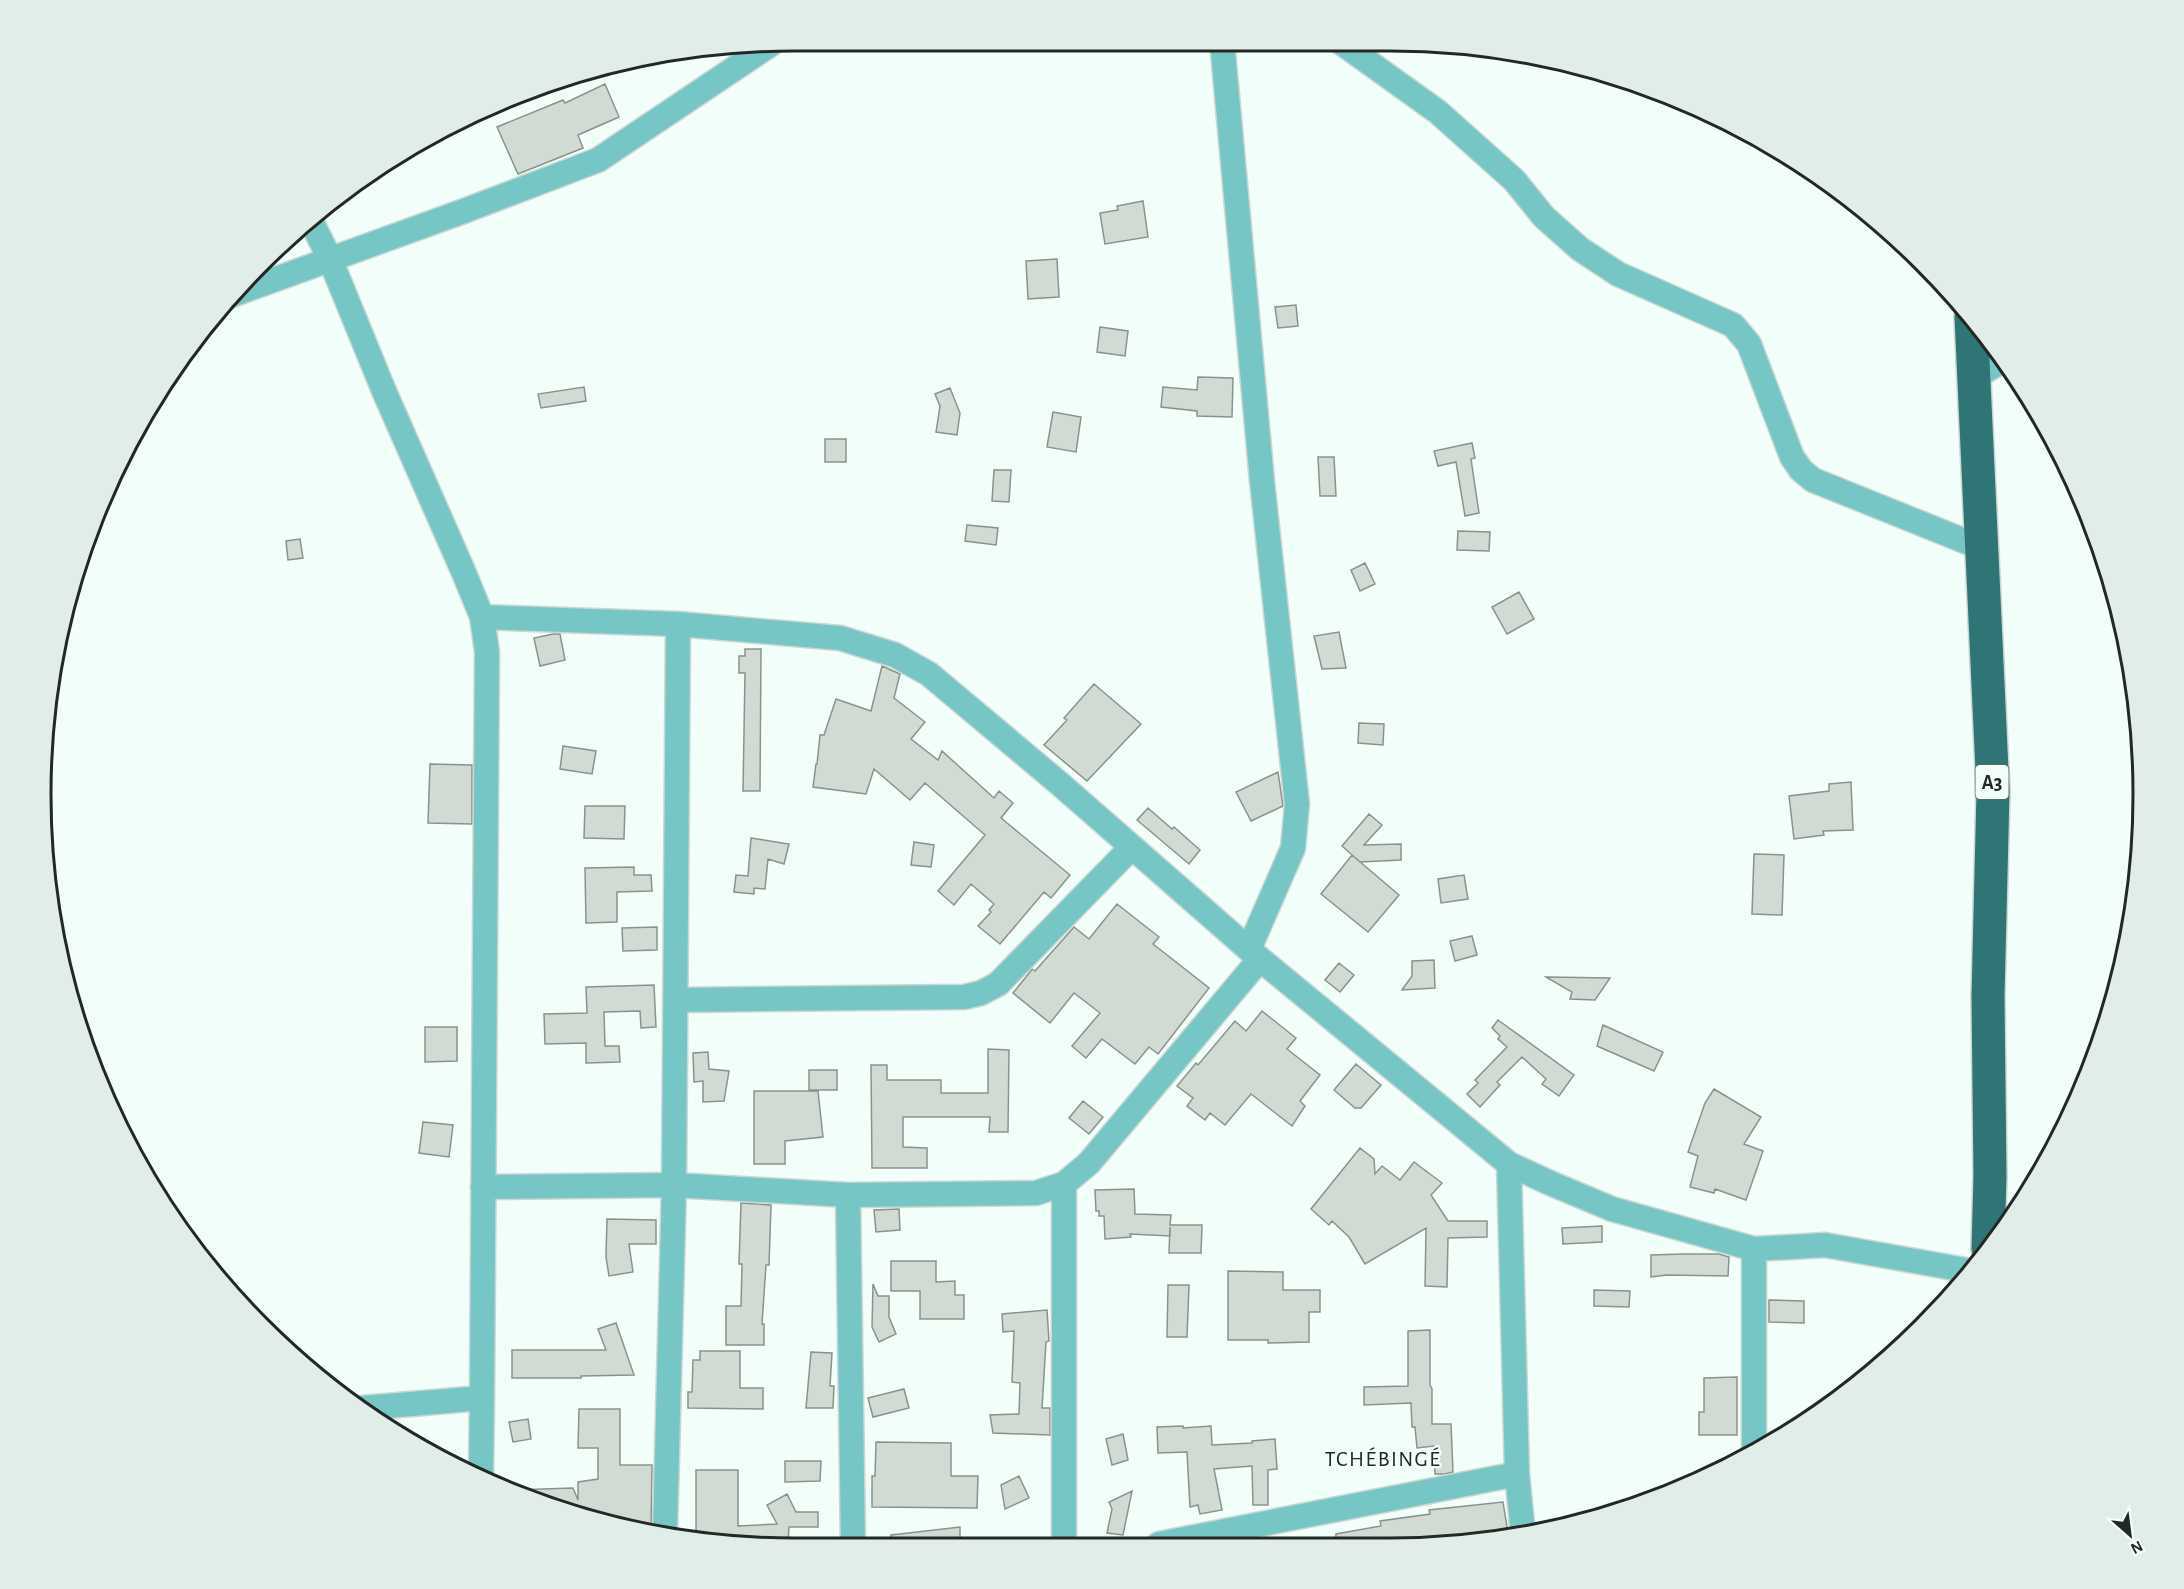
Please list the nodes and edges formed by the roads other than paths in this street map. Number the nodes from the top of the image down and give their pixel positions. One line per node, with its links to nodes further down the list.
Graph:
1 (1223, 51): 14 (street)
2 (1354, 51): 10 (street)
3 (758, 52): 5 (street)
4 (314, 228): 5 (street)
5 (330, 259): 6 (street); 11 (street)
6 (251, 288)
7 (1972, 333): 9 (highway, A3)
8 (1996, 365): 9 (street)
9 (1974, 378): 10 (highway, A3)
10 (1982, 548): 21 (highway, A3)
11 (482, 617): 12 (street); 19 (street)
12 (678, 624): 13 (street); 15 (street)
13 (1132, 847): 14 (street); 15 (street)
14 (1254, 954): 16 (street); 18 (street)
15 (676, 1000): 17 (street)
16 (1509, 1164): 22 (street); 28 (street)
17 (674, 1185): 19 (street); 20 (street); 30 (street)
18 (1064, 1185): 20 (street); 32 (street)
19 (483, 1187): 24 (street)
20 (848, 1195): 31 (street)
21 (1988, 1234)
22 (1754, 1249): 23 (street); 26 (street)
23 (1961, 1269)
24 (482, 1398): 25 (street); 27 (street)
25 (373, 1407)
26 (1754, 1442)
27 (481, 1468)
28 (1517, 1474): 29 (street); 33 (street)
29 (1522, 1526)
30 (665, 1527)
31 (853, 1538)
32 (1064, 1538)
33 (1190, 1538)

